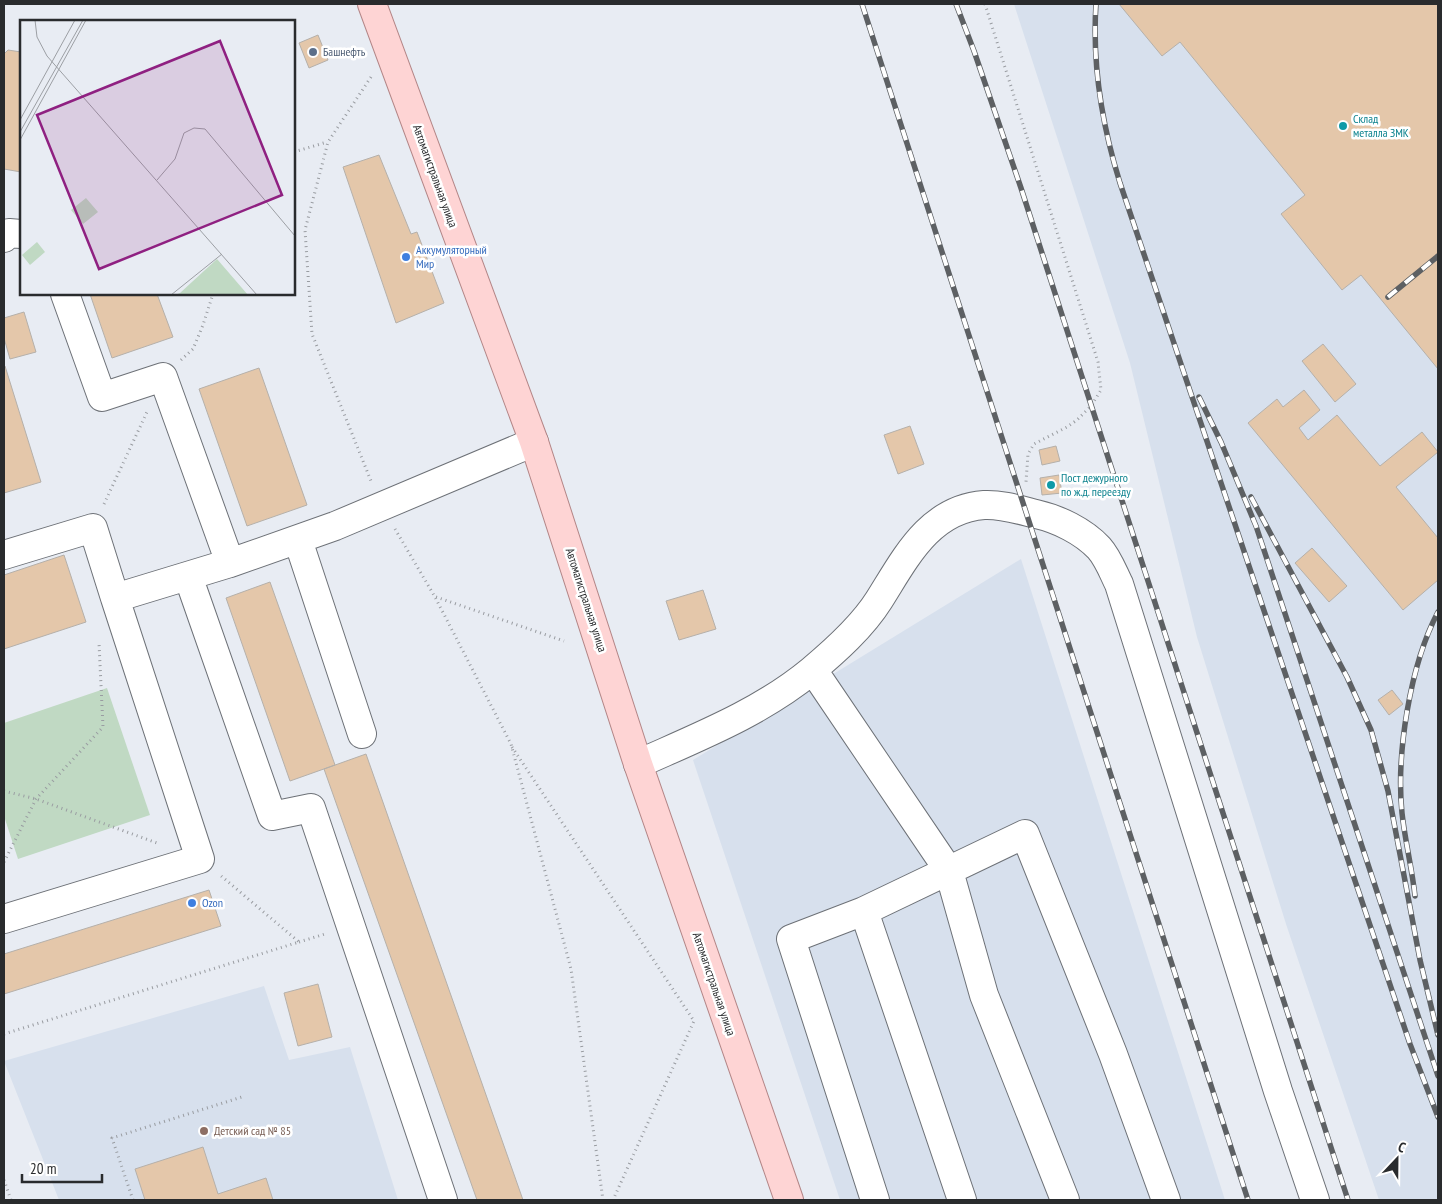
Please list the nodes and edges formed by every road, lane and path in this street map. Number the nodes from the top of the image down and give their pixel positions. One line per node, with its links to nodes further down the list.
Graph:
1 (372, 4): 9 (main road, Автомагистральная улица)
2 (985, 4): 10 (path)
3 (374, 73): 4 (path)
4 (328, 142): 5 (path); 11 (path)
5 (295, 152)
6 (20, 234): 7 (street)
7 (4, 238)
8 (65, 295): 14 (street)
9 (534, 442): 11 (street); 22 (main road, Автомагистральная улица)
10 (1026, 482)
11 (382, 507): 12 (street); 16 (path)
12 (298, 540): 14 (street); 20 (street)
13 (4, 555): 17 (street)
14 (230, 563): 15 (street)
15 (188, 576): 17 (street); 33 (street)
16 (435, 596): 18 (path); 21 (path)
17 (115, 598): 24 (street)
18 (564, 641)
19 (813, 670): 22 (street); 25 (street); 41 (street)
20 (362, 734)
21 (510, 744): 34 (path); 35 (path)
22 (638, 764): 36 (main road, Автомагистральная улица)
23 (4, 791): 24 (path)
24 (200, 859): 27 (street); 28 (path)
25 (949, 870): 26 (street); 39 (street); 40 (street)
26 (864, 911): 37 (street); 38 (street)
27 (4, 919)
28 (4, 1034)
29 (245, 1096): 32 (path)
30 (4, 1180): 31 (path)
31 (11, 1200)
32 (133, 1200)
33 (443, 1200)
34 (603, 1200)
35 (613, 1200)
36 (789, 1200)
37 (875, 1200)
38 (962, 1200)
39 (1065, 1200)
40 (1166, 1200)
41 (1314, 1200)

